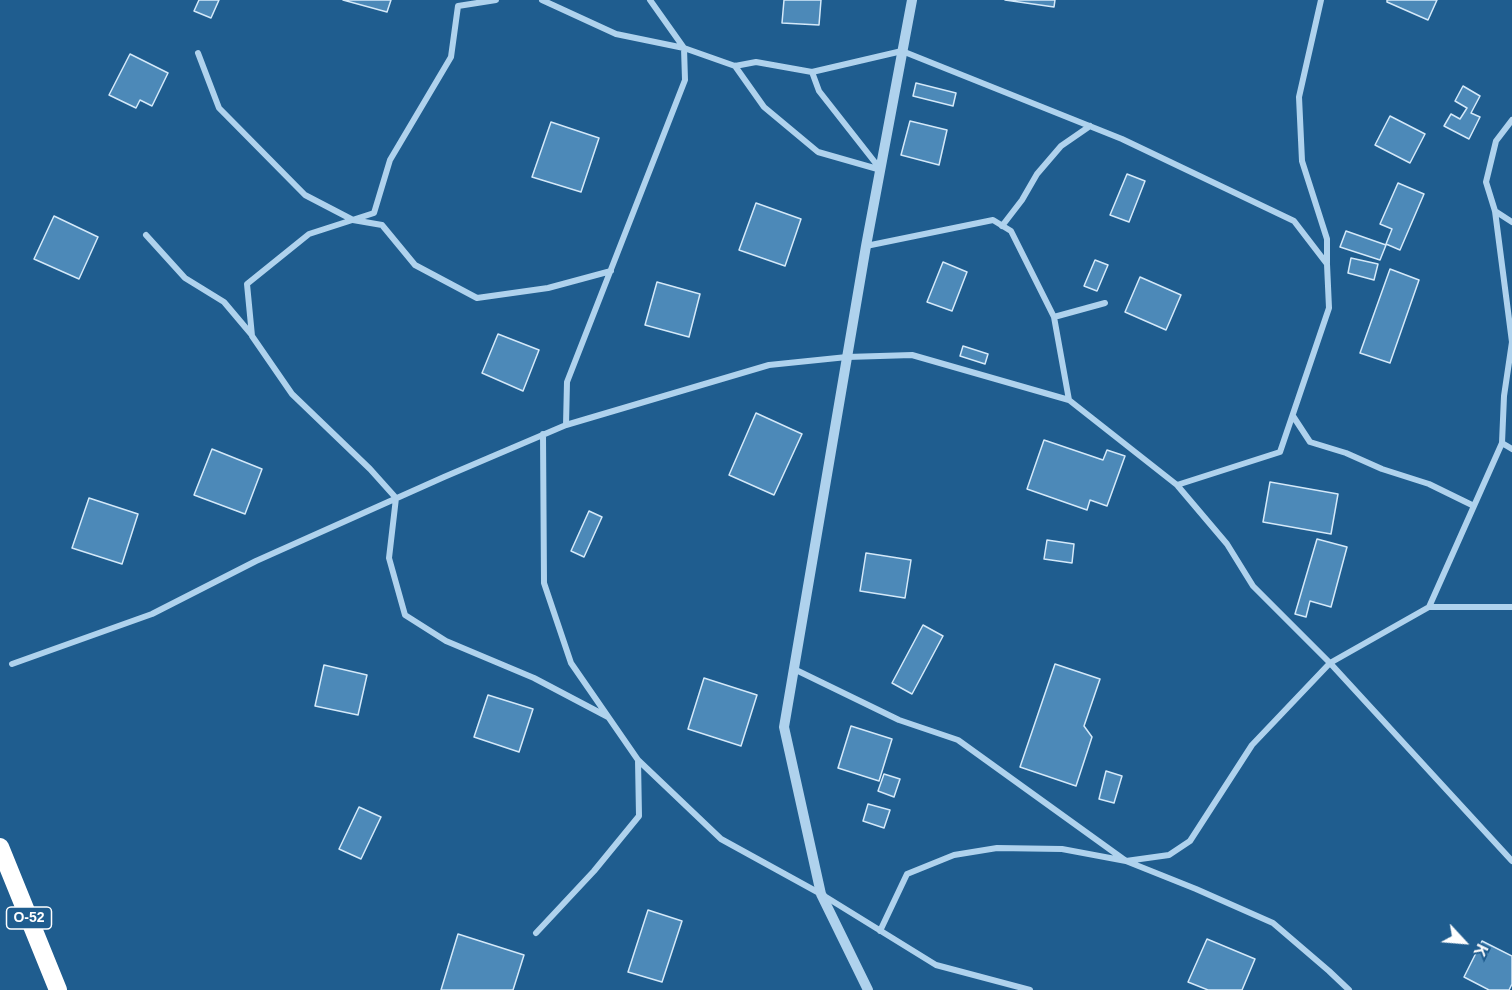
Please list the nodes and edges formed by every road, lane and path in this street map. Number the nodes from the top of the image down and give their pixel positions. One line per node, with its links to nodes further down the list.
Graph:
1 (496, 0): 15 (street)
2 (543, 0): 6 (street)
3 (650, 0): 6 (street)
4 (912, 0): 7 (street)
5 (1321, 0): 20 (street)
6 (684, 48): 9 (street); 21 (street)
7 (902, 51): 10 (street); 12 (street); 13 (street)
8 (198, 53): 15 (street)
9 (735, 66): 10 (street); 13 (street)
10 (812, 72): 13 (street)
11 (1512, 120): 14 (street)
12 (1090, 126): 17 (street); 20 (street)
13 (881, 170): 19 (street)
14 (1495, 211): 16 (street); 25 (street)
15 (353, 220): 21 (street); 24 (street)
16 (1512, 222)
17 (1002, 226): 19 (street); 23 (street)
18 (146, 235): 24 (street)
19 (866, 246): 26 (street)
20 (1327, 264): 28 (street)
21 (611, 271): 29 (street)
22 (1105, 303): 23 (street)
23 (1054, 317): 27 (street)
24 (252, 336): 34 (street)
25 (1512, 342): 31 (street)
26 (847, 357): 27 (street); 29 (street); 40 (street)
27 (1069, 400): 33 (street)
28 (1293, 416): 33 (street); 35 (street)
29 (566, 425): 30 (street)
30 (543, 434): 34 (street); 41 (street)
31 (1502, 443): 32 (street); 35 (street)
32 (1512, 449)
33 (1178, 485): 38 (street)
34 (396, 498): 39 (street); 41 (street)
35 (1474, 506): 36 (street)
36 (1429, 607): 37 (street); 38 (street)
37 (1512, 607)
38 (1330, 663): 44 (street); 45 (street)
39 (12, 664)
40 (794, 669): 44 (street); 46 (street)
41 (608, 717): 42 (street)
42 (638, 760): 46 (street); 48 (street)
43 (0, 847): 49 (highway, O-52)
44 (1126, 861): 47 (street); 52 (street)
45 (1512, 861)
46 (821, 894): 47 (street); 50 (street)
47 (880, 931): 51 (street)
48 (536, 933)
49 (58, 990)
50 (868, 990)
51 (1030, 990)
52 (1349, 990)

